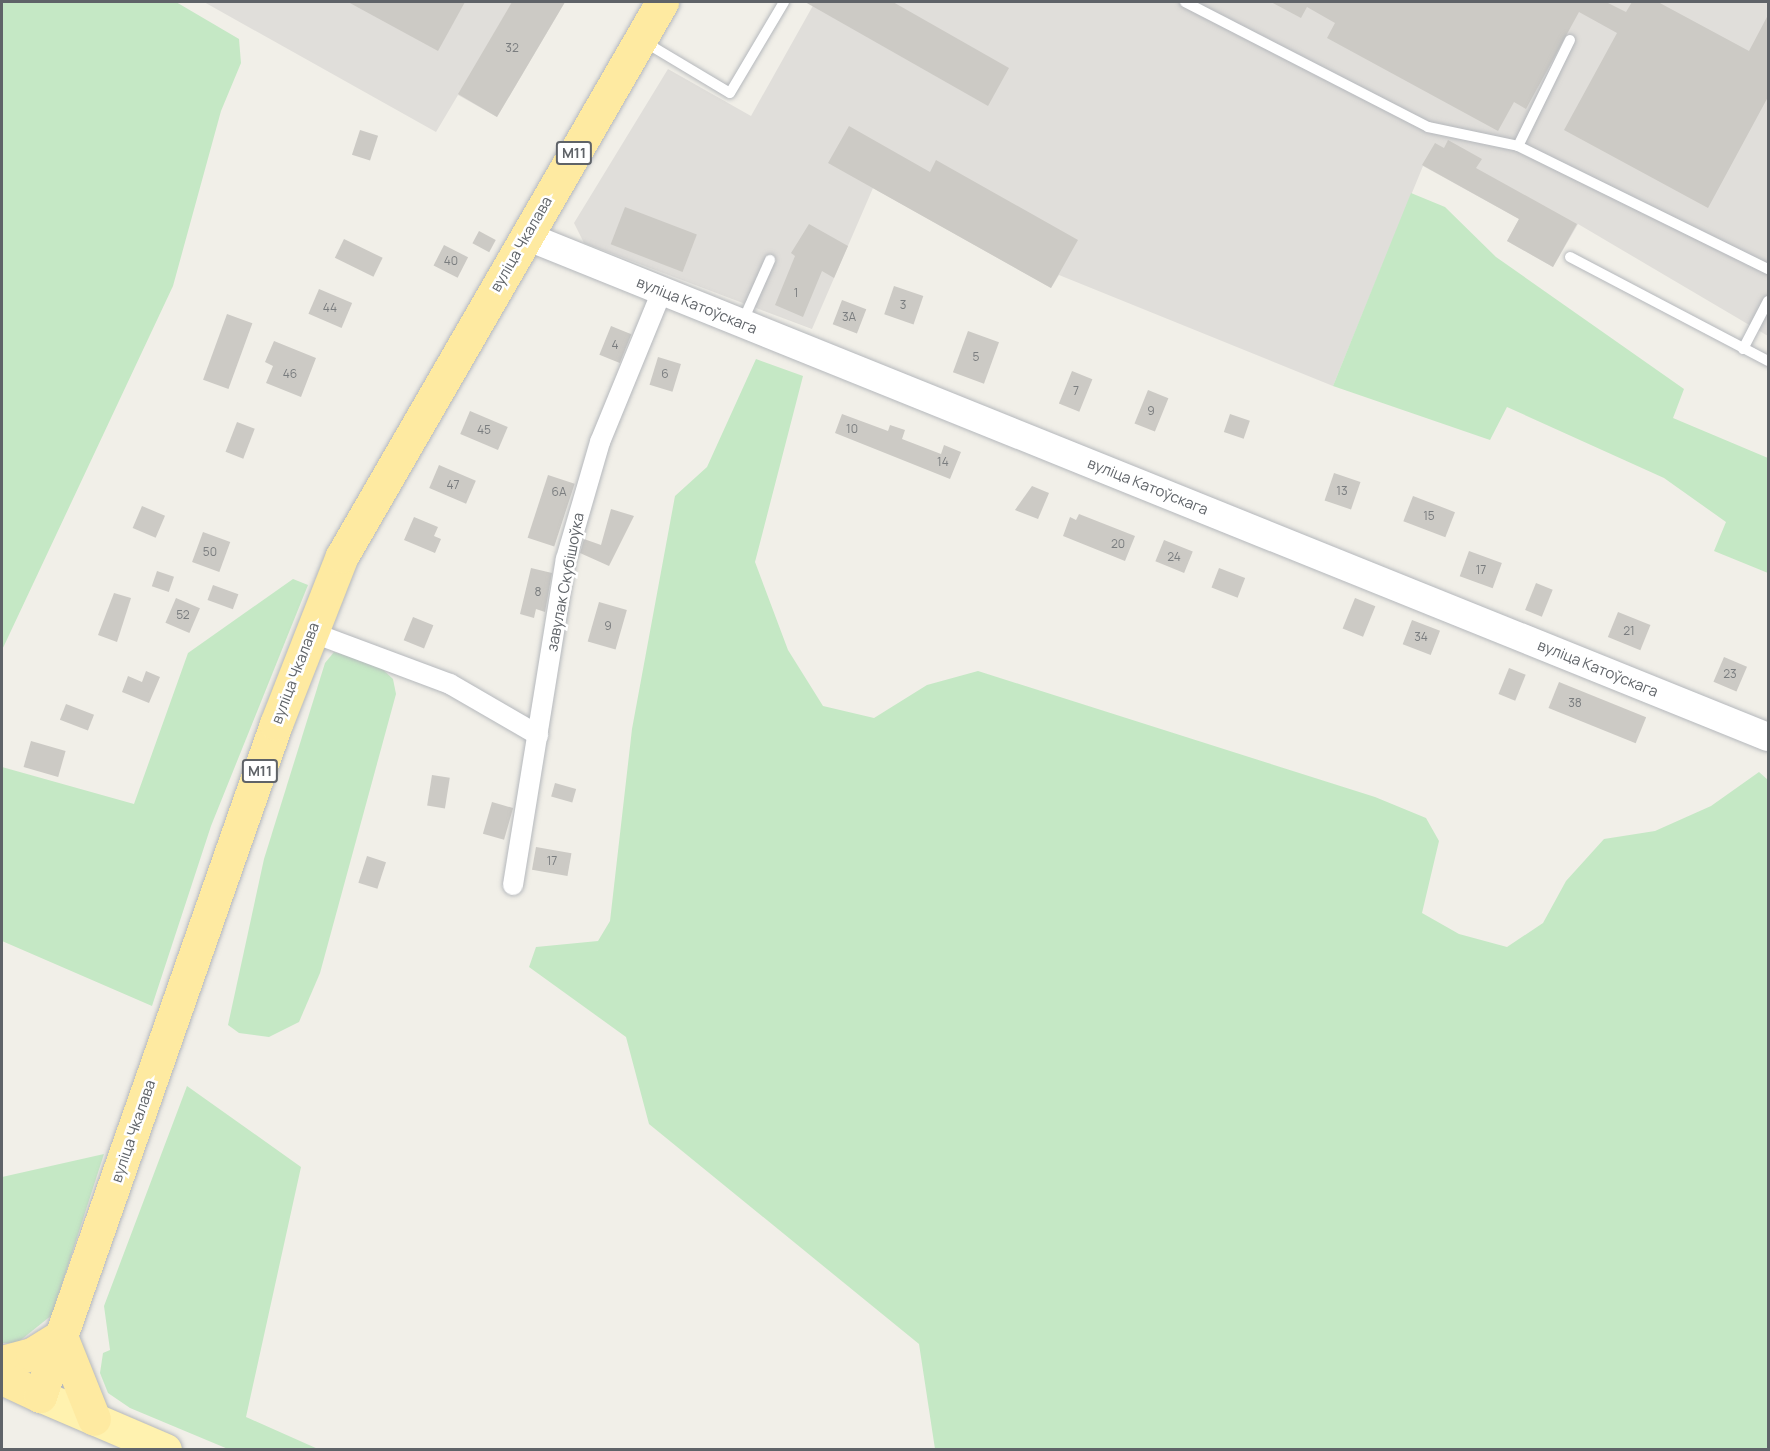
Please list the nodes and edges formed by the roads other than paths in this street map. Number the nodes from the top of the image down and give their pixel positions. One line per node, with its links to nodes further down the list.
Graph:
1 (662, 2): 4 (highway, вуліца Чкалава / М11)
2 (784, 2): 4 (lane)
3 (1185, 2): 6 (lane)
4 (640, 39): 7 (highway, вуліца Чкалава / М11)
5 (1570, 40): 6 (lane)
6 (1518, 146): 10 (lane)
7 (526, 236): 11 (main road, вуліца Катоўскага); 16 (highway, вуліца Чкалава / М11)
8 (1570, 257): 14 (lane)
9 (770, 260): 13 (lane)
10 (1768, 269)
11 (662, 291): 13 (main road, вуліца Катоўскага); 17 (street, завулак Скубішоўка)
12 (1768, 301): 14 (lane)
13 (742, 323): 18 (main road, вуліца Катоўскага)
14 (1743, 349): 15 (lane)
15 (1768, 361)
16 (311, 632): 17 (street); 20 (highway, вуліца Чкалава / М11)
17 (538, 735): 19 (street, завулак Скубішоўка)
18 (1768, 737)
19 (513, 885)
20 (62, 1336): 21 (highway); 23 (highway, вуліца Чкалава / М11); 24 (highway)
21 (2, 1362)
22 (2, 1378): 23 (highway)
23 (40, 1396): 24 (main road)
24 (94, 1419): 25 (main road)
25 (166, 1449)

